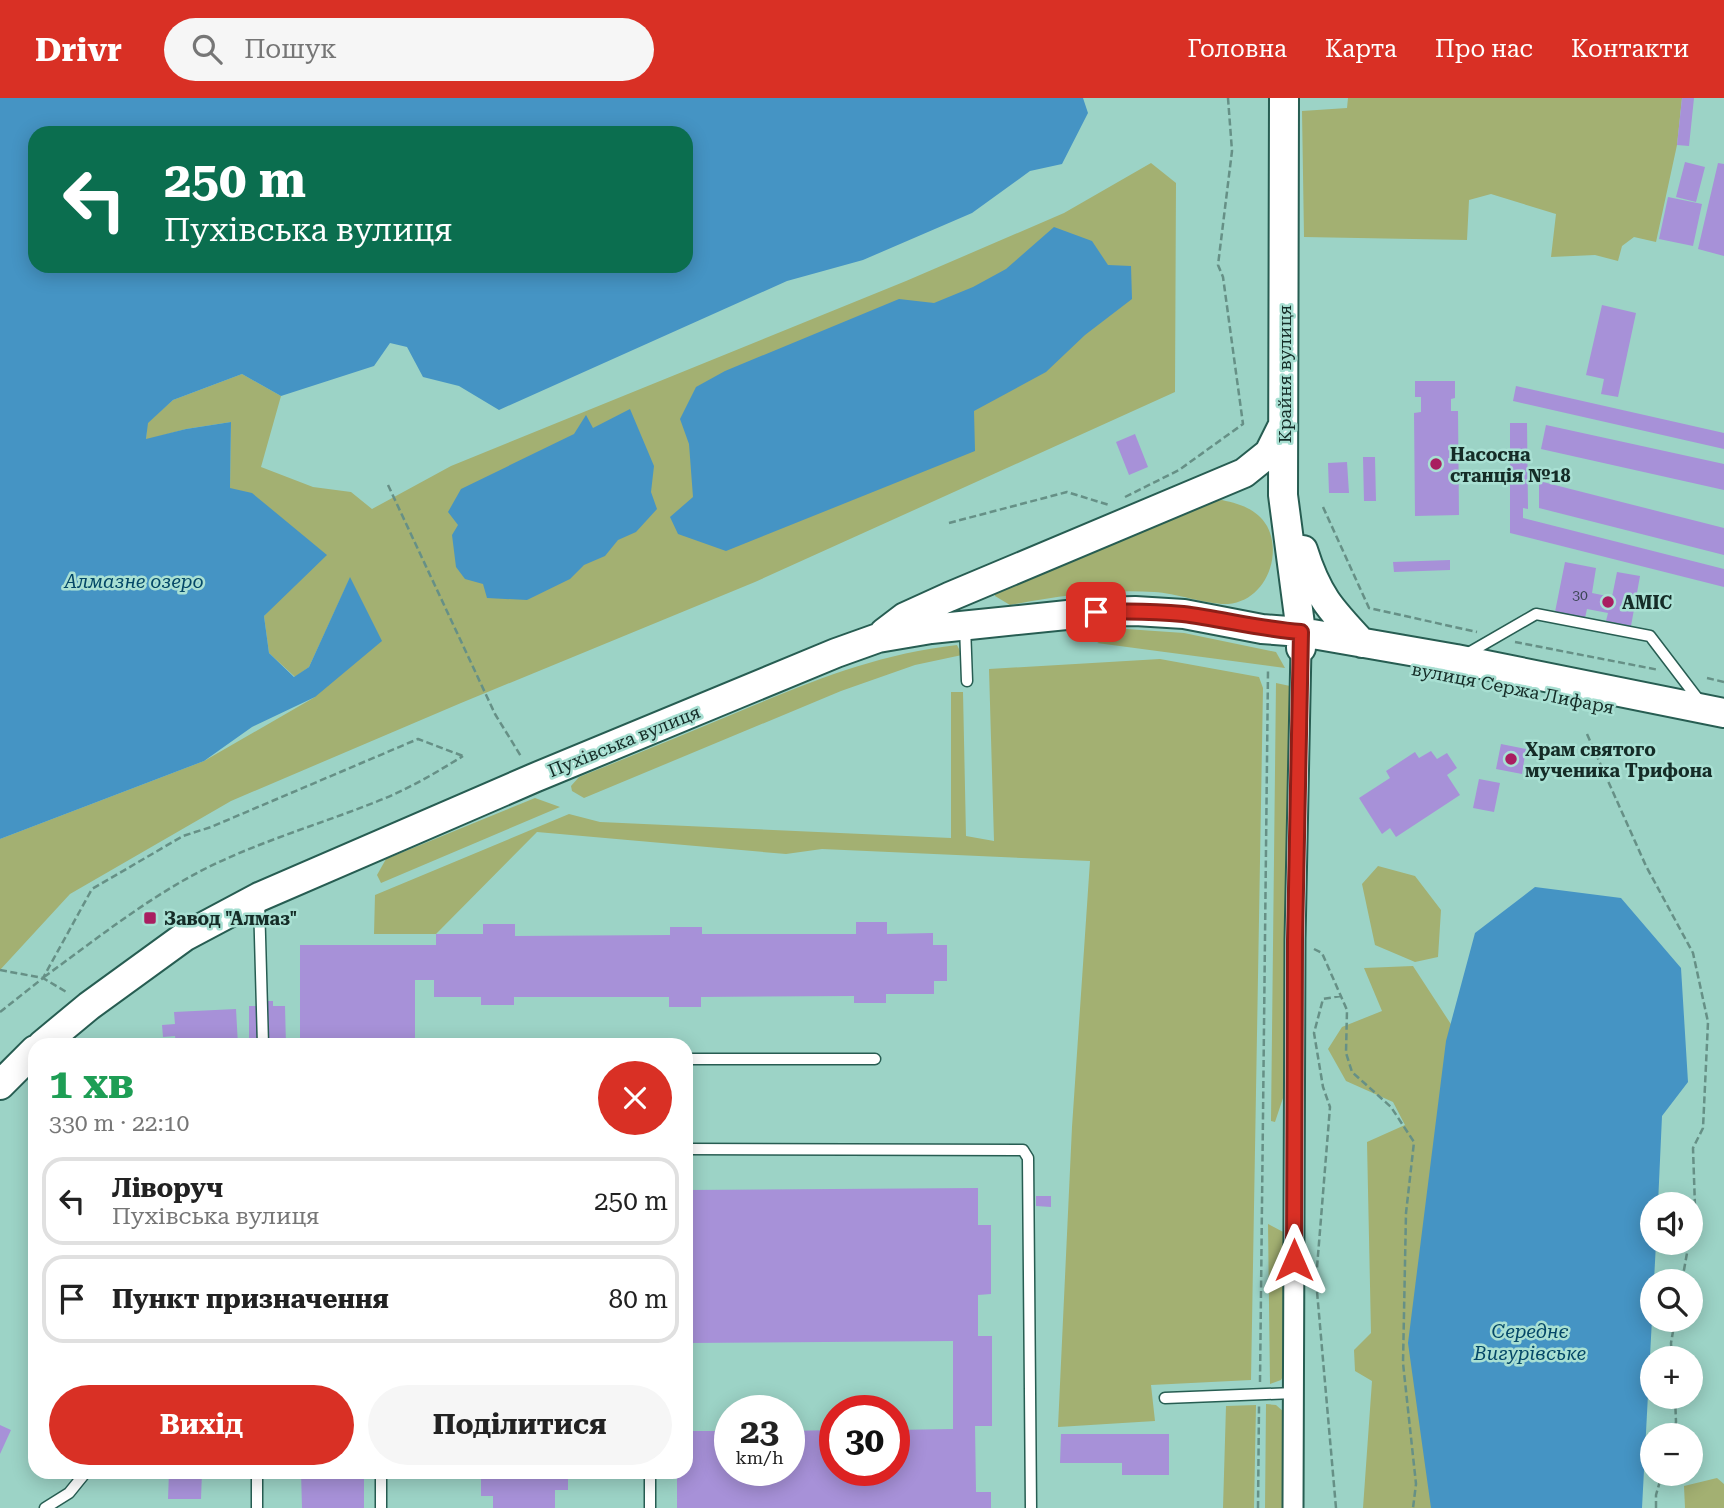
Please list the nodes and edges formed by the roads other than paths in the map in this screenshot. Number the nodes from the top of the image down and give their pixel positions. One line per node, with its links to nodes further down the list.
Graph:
1 (1284, 98): 2 (street, Крайня вулиця)
2 (1284, 425): 3 (street, Крайня вулиця); 5 (street)
3 (1283, 495): 6 (street, Крайня вулиця); 7 (street)
4 (965, 626): 5 (street, Пухівська вулиця); 6 (street, Пухівська вулиця); 9 (lane)
5 (877, 638): 12 (street, Пухівська вулиця)
6 (1301, 640): 7 (street, вулиця Сержа Лифаря); 11 (street, вулиця Сержа Лифаря); 20 (street)
7 (1362, 643): 8 (street, вулиця Сержа Лифаря)
8 (1456, 659): 10 (street, вулиця Сержа Лифаря); 10 (lane)
9 (967, 681)
10 (1714, 712)
11 (1724, 730)
12 (259, 897): 13 (street, Пухівська вулиця); 14 (lane)
13 (50, 1038)
14 (263, 1038)
15 (28, 1057): 18 (street)
16 (693, 1059): 17 (lane)
17 (875, 1059)
18 (0, 1085)
19 (693, 1149): 30 (lane)
20 (1294, 1393): 21 (lane); 31 (street)
21 (1165, 1398)
22 (80, 1479): 26 (lane)
23 (257, 1479): 27 (lane)
24 (381, 1479): 28 (lane)
25 (650, 1479): 29 (lane)
26 (45, 1508)
27 (257, 1508)
28 (381, 1508)
29 (650, 1508)
30 (1031, 1508)
31 (1293, 1508)

